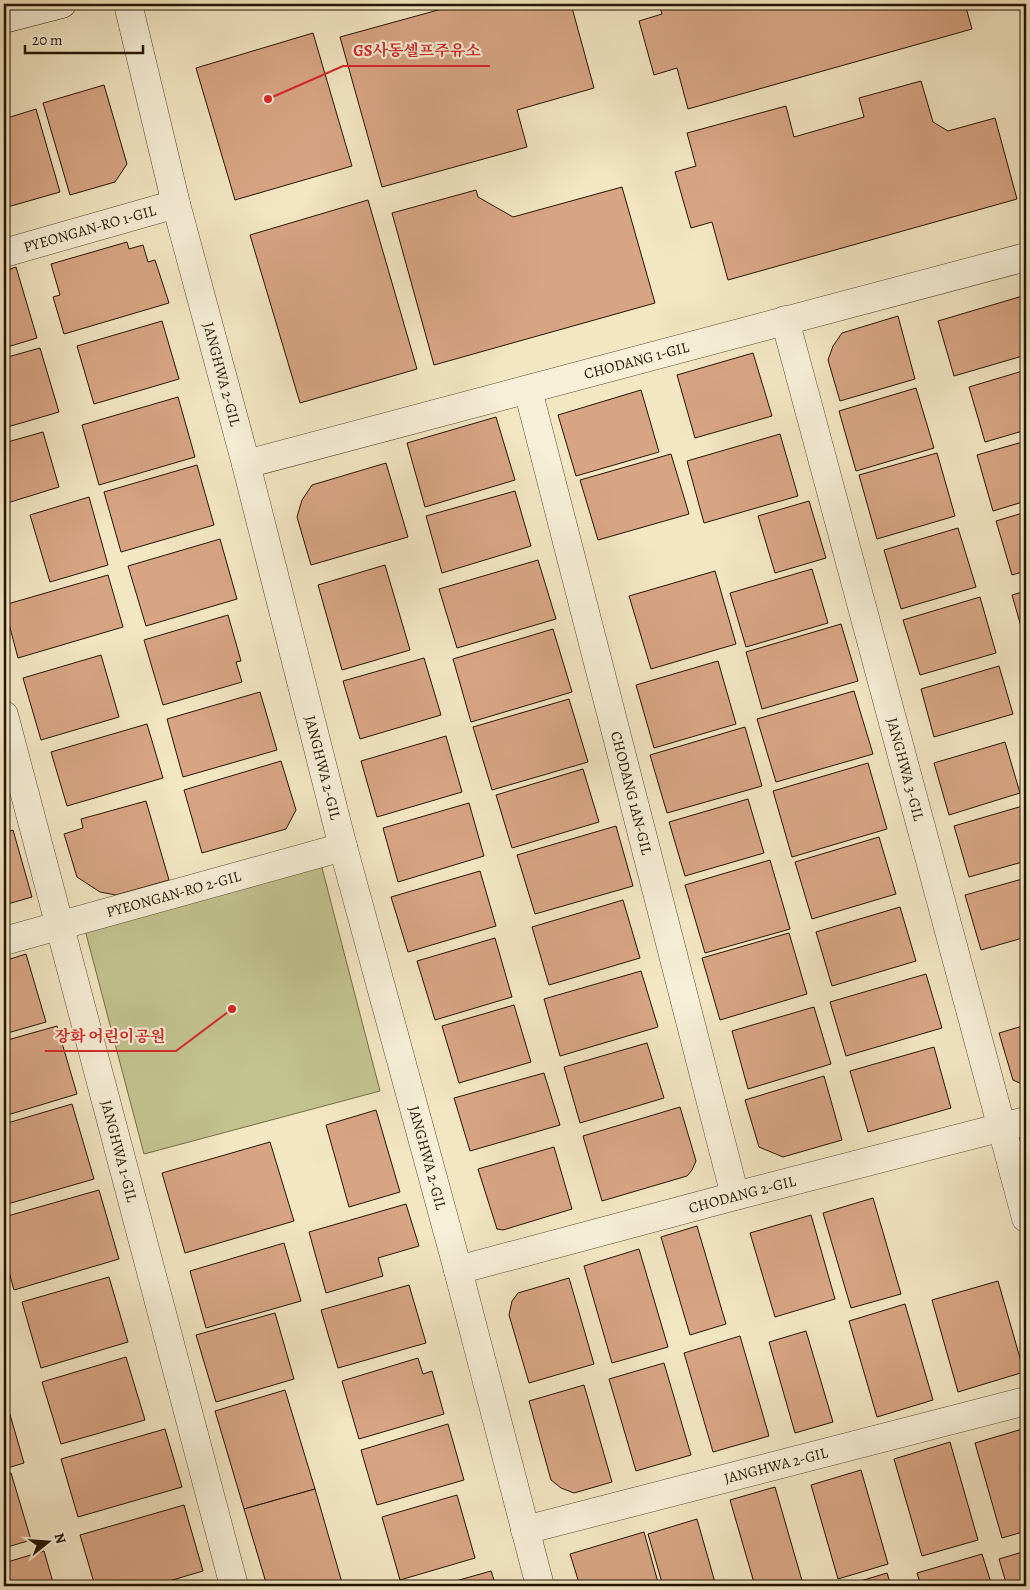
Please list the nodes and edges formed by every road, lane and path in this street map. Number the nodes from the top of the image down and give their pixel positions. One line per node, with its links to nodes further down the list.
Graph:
1 (62, 4): 3 (street)
2 (128, 4): 4 (street, JANGHWA 2-GIL)
3 (4, 19)
4 (176, 204): 5 (street, PYEONGAN-RO 1-GIL); 9 (street, JANGHWA 2-GIL)
5 (4, 253)
6 (1026, 257): 7 (street, CHODANG 1-GIL)
7 (785, 320): 8 (street, CHODANG 1-GIL); 14 (street, JANGHWA 3-GIL)
8 (528, 390): 9 (street, CHODANG 1-GIL); 15 (street, CHODANG 1AN-GIL)
9 (246, 464): 11 (street, JANGHWA 2-GIL)
10 (4, 715): 12 (street, JANGHWA 1-GIL)
11 (343, 846): 12 (street, PYEONGAN-RO 2-GIL); 17 (street, JANGHWA 2-GIL)
12 (60, 926): 13 (street, PYEONGAN-RO 2-GIL); 20 (street, JANGHWA 1-GIL)
13 (4, 941)
14 (1015, 1124): 15 (street, CHODANG 2-GIL); 16 (street, JANGHWA 3-GIL)
15 (735, 1196): 17 (street, CHODANG 2-GIL)
16 (1026, 1218)
17 (458, 1270): 19 (street, JANGHWA 2-GIL)
18 (1026, 1401): 19 (street, JANGHWA 2-GIL)
19 (525, 1530): 21 (street, JANGHWA 2-GIL)
20 (234, 1586)
21 (540, 1586)

